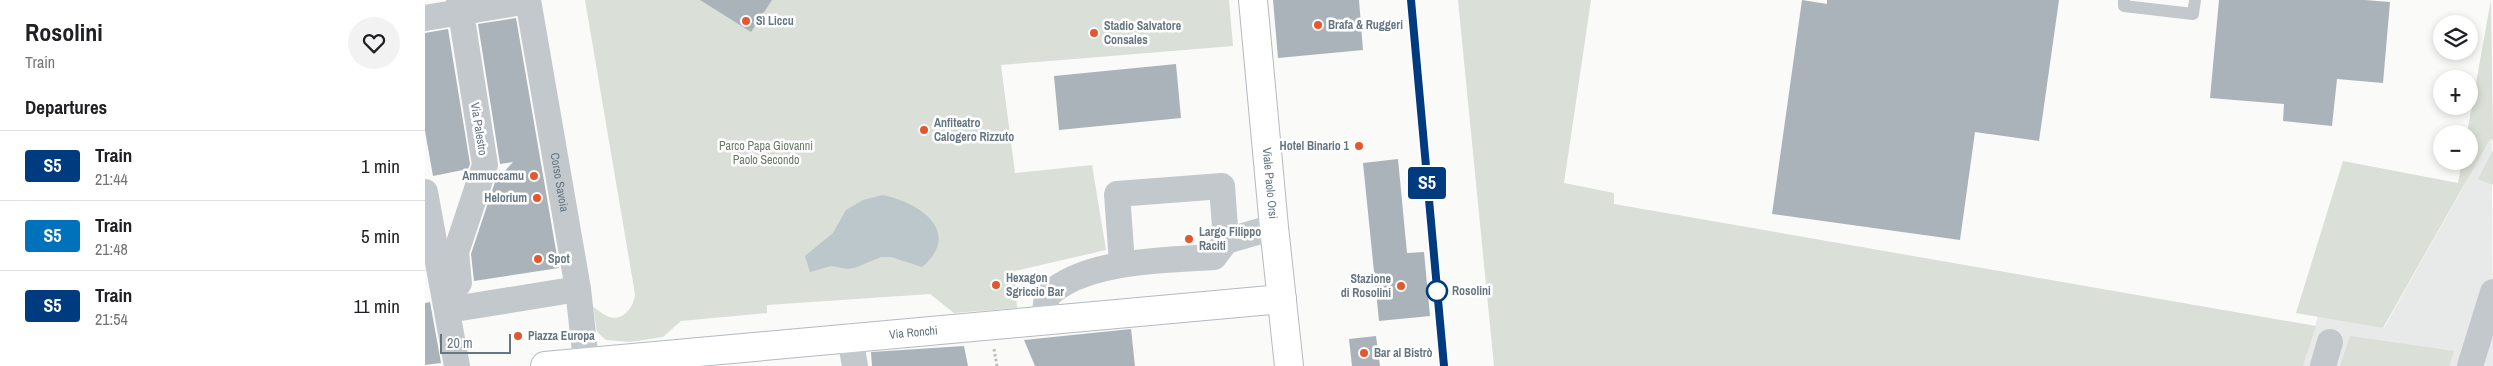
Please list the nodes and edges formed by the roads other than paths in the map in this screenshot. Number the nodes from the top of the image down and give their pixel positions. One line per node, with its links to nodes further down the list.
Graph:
1 (1253, 0): 8 (street, Viale Paolo Orsi)
2 (2124, 0): 3 (lane)
3 (2195, 0)
4 (528, 1): 5 (street); 11 (street, Corso Savoia)
5 (460, 6): 6 (street); 13 (street, Via Palestro)
6 (425, 18)
7 (425, 192): 13 (street)
8 (1273, 227): 9 (street); 14 (street, Viale Paolo Orsi)
9 (1226, 241): 10 (street); 10 (street)
10 (1122, 264): 15 (street)
11 (577, 289): 13 (street); 17 (street, Corso Savoia)
12 (2493, 292): 22 (street)
13 (451, 298): 18 (street)
14 (1282, 299): 15 (street, Via Ronchi); 21 (street, Viale Paolo Orsi)
15 (1045, 319): 16 (street, Via Ronchi)
16 (850, 337): 17 (street, Via Ronchi); 20 (street)
17 (587, 363): 19 (street, Via Ronchi)
18 (457, 366)
19 (545, 366)
20 (855, 366)
21 (1289, 366)
22 (2470, 366)

